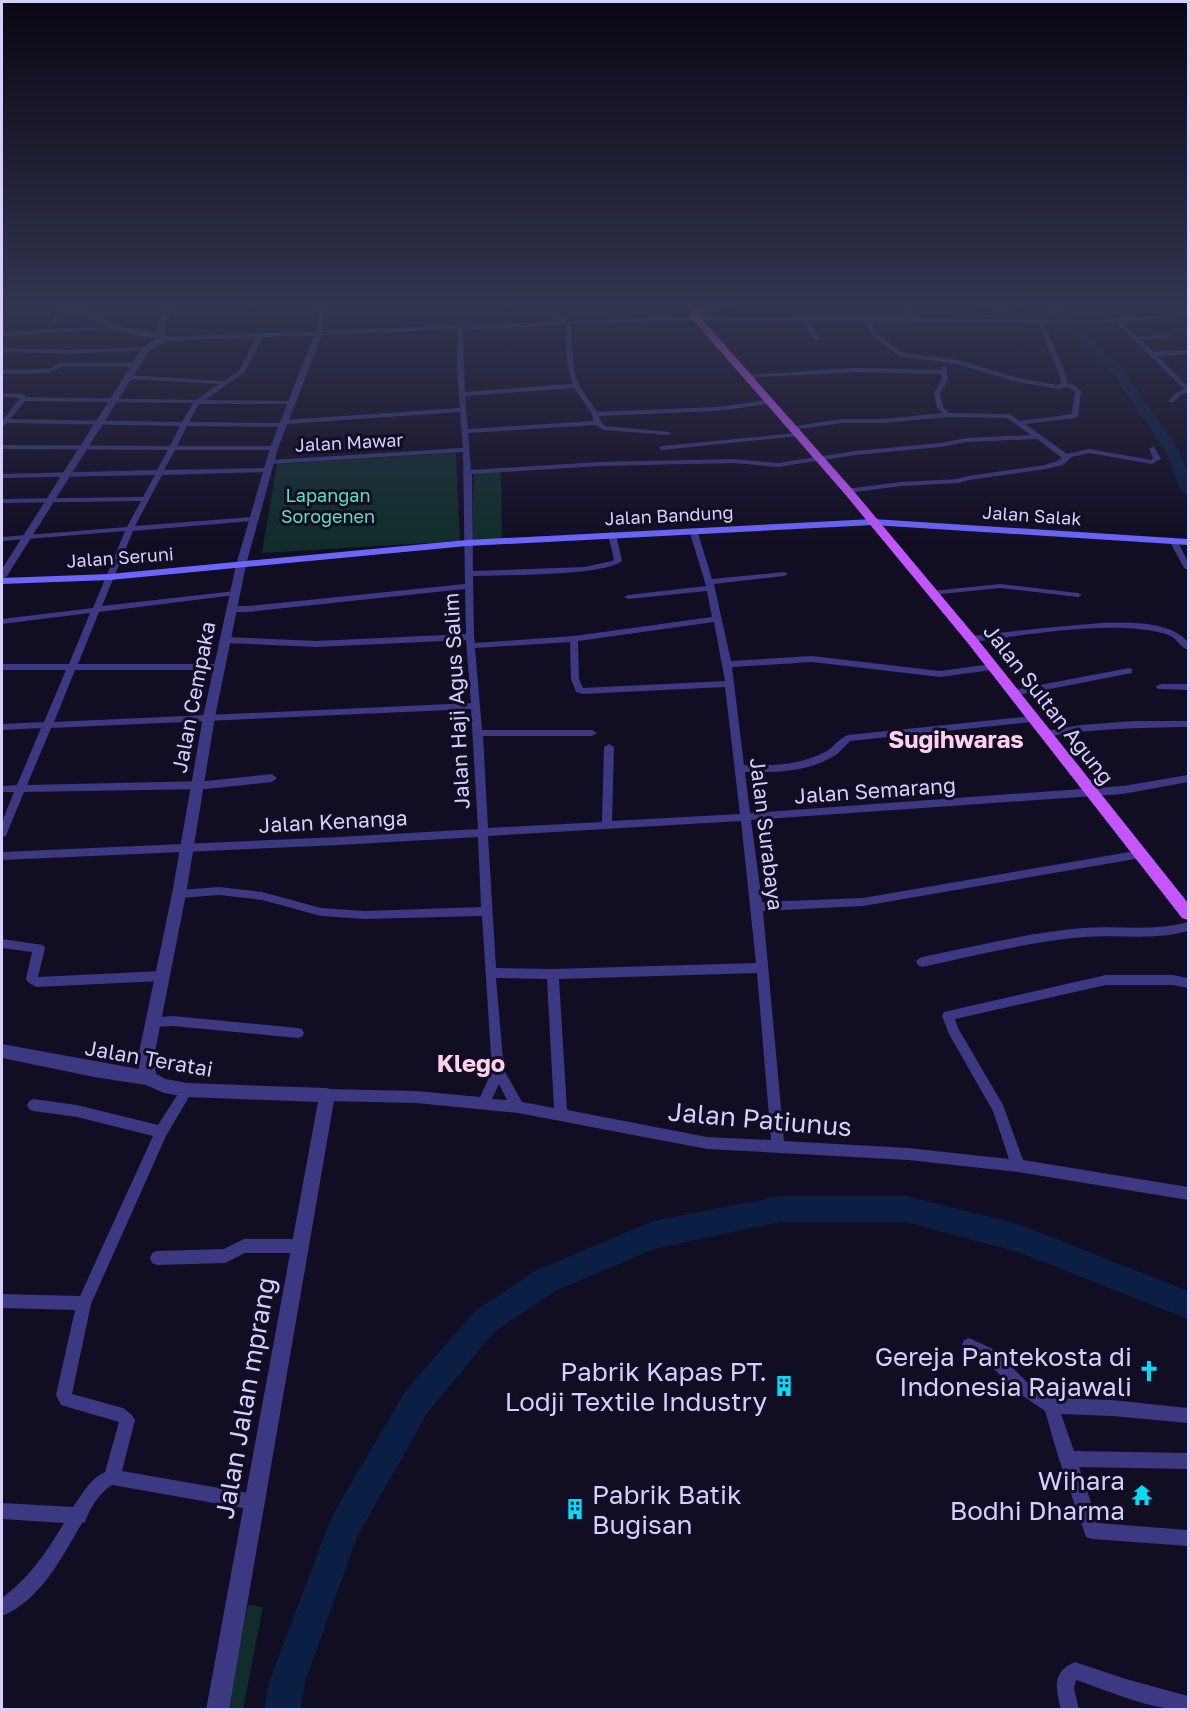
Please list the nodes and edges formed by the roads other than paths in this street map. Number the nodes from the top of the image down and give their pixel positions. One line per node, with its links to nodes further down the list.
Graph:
1 (123, 386): 15 (street)
2 (223, 386): 17 (street)
3 (300, 386): 19 (street, Jalan Cempaka)
4 (462, 386): 12 (street, Jalan Haji Agus Salim)
5 (576, 386): 12 (street); 21 (street)
6 (755, 386): 18 (main road, Jalan Sultan Agung)
7 (941, 386): 22 (street)
8 (1044, 386): 9 (street)
9 (1061, 386)
10 (1071, 386): 27 (street)
11 (1188, 390): 16 (street)
12 (462, 394): 20 (street, Jalan Haji Agus Salim)
13 (2, 395): 14 (street)
14 (23, 399): 15 (street); 24 (street)
15 (114, 401): 17 (street); 23 (street)
16 (1171, 401)
17 (197, 402): 19 (street); 25 (street)
18 (768, 402): 21 (street); 30 (main road, Jalan Sultan Agung)
19 (293, 403): 28 (street, Jalan Cempaka)
20 (463, 410): 28 (street); 29 (street, Jalan Haji Agus Salim)
21 (597, 414): 26 (street)
22 (947, 415): 27 (street); 30 (street)
23 (100, 422): 24 (street); 25 (street); 34 (street)
24 (3, 423)
25 (185, 423): 28 (street); 35 (street)
26 (598, 423): 29 (street); 31 (street)
27 (1020, 423): 32 (street)
28 (284, 424): 36 (street, Jalan Cempaka)
29 (465, 431): 39 (street, Jalan Haji Agus Salim)
30 (794, 431): 37 (street); 41 (main road, Jalan Sultan Agung)
31 (668, 433)
32 (1039, 437): 40 (street); 41 (street)
33 (2, 447): 34 (street)
34 (84, 447): 35 (street); 45 (street)
35 (173, 447): 36 (street); 44 (street)
36 (274, 448): 42 (street, Jalan Cempaka)
37 (662, 448)
38 (1152, 448): 40 (street)
39 (466, 450): 42 (street, Jalan Mawar); 43 (street, Jalan Haji Agus Salim)
40 (1066, 457): 47 (street)
41 (819, 458): 43 (street); 47 (main road, Jalan Sultan Agung)
42 (269, 466): 44 (street, Jalan Mawar); 51 (street, Jalan Cempaka)
43 (468, 472): 60 (street, Jalan Haji Agus Salim)
44 (159, 473): 45 (street, Jalan Mawar); 48 (street)
45 (66, 475): 46 (street, Jalan Mawar); 49 (street)
46 (2, 476)
47 (848, 491): 52 (main road, Jalan Sultan Agung)
48 (145, 499): 49 (street); 53 (street)
49 (50, 500): 50 (street); 56 (street)
50 (2, 501)
51 (252, 519): 53 (street); 61 (street, Jalan Cempaka)
52 (873, 522): 54 (main road, Jalan Bandung); 58 (main road, Jalan Salak); 71 (main road, Jalan Sultan Agung)
53 (130, 529): 56 (street); 66 (street)
54 (693, 530): 55 (main road, Jalan Bandung); 68 (street, Jalan Surabaya)
55 (612, 534): 60 (main road, Jalan Bandung); 63 (street)
56 (27, 537): 57 (street); 65 (street)
57 (2, 539)
58 (1174, 542): 59 (main road, Jalan Salak); 62 (street)
59 (1188, 542)
60 (467, 543): 61 (main road, Jalan Bandung); 63 (street, Jalan Haji Agus Salim)
61 (241, 565): 66 (main road, Jalan Seruni); 70 (street, Jalan Cempaka)
62 (1188, 568)
63 (469, 574): 69 (street, Jalan Haji Agus Salim)
64 (784, 574): 68 (street)
65 (2, 576)
66 (110, 577): 67 (main road, Jalan Seruni); 74 (street)
67 (2, 582)
68 (709, 585): 73 (street); 76 (street, Jalan Surabaya)
69 (470, 586): 75 (street); 81 (street, Jalan Haji Agus Salim)
70 (235, 593): 74 (street); 75 (street, Jalan Cempaka)
71 (932, 593): 72 (street); 79 (main road, Jalan Sultan Agung)
72 (1078, 595)
73 (628, 597)
74 (96, 609): 77 (street); 87 (street)
75 (240, 609): 80 (street, Jalan Cempaka)
76 (716, 619): 78 (street); 83 (street, Jalan Surabaya)
77 (2, 621)
78 (574, 639): 81 (street); 89 (street)
79 (971, 639): 82 (street); 86 (main road, Jalan Sultan Agung)
80 (225, 640): 81 (street); 85 (street, Jalan Cempaka)
81 (471, 641): 93 (street, Jalan Haji Agus Salim)
82 (1188, 646)
83 (726, 663): 86 (street); 89 (street, Jalan Surabaya)
84 (2, 667): 87 (street)
85 (219, 667): 87 (street); 94 (street, Jalan Cempaka)
86 (993, 667): 92 (main road, Jalan Sultan Agung)
87 (71, 668): 97 (street)
88 (1129, 671): 92 (street)
89 (729, 684): 103 (street, Jalan Surabaya)
90 (1161, 687): 91 (street)
91 (1188, 687)
92 (1014, 693): 95 (main road, Jalan Sultan Agung)
93 (476, 706): 94 (street); 99 (street, Jalan Haji Agus Salim)
94 (216, 716): 97 (street); 106 (street, Jalan Cempaka)
95 (1033, 719): 101 (main road, Jalan Sultan Agung); 103 (street)
96 (1188, 724): 101 (street)
97 (47, 725): 98 (street); 108 (street)
98 (2, 727)
99 (478, 733): 100 (street); 112 (street, Jalan Haji Agus Salim)
100 (592, 733)
101 (1046, 734): 109 (main road, Jalan Sultan Agung)
102 (609, 747): 111 (street)
103 (740, 768): 110 (street, Jalan Surabaya)
104 (272, 778): 106 (street)
105 (1188, 778): 109 (street, Jalan Semarang)
106 (206, 784): 108 (street); 114 (street, Jalan Cempaka)
107 (2, 789): 108 (street)
108 (20, 789): 113 (street)
109 (1090, 791): 110 (street, Jalan Semarang); 115 (main road, Jalan Sultan Agung)
110 (747, 817): 111 (street, Jalan Semarang); 118 (street, Jalan Surabaya)
111 (607, 826): 112 (street, Jalan Semarang)
112 (481, 831): 114 (street, Jalan Kenanga); 119 (street, Jalan Haji Agus Salim)
113 (2, 833)
114 (195, 848): 116 (street, Jalan Kenanga); 117 (street, Jalan Cempaka)
115 (1141, 854): 118 (street); 120 (main road, Jalan Sultan Agung)
116 (2, 856)
117 (189, 893): 119 (street); 127 (street, Jalan Cempaka)
118 (757, 907): 124 (street, Jalan Surabaya)
119 (488, 911): 125 (street, Jalan Haji Agus Salim)
120 (1188, 914)
121 (1188, 927): 123 (street)
122 (2, 944): 127 (street)
123 (922, 962)
124 (764, 968): 126 (street); 141 (street, Jalan Surabaya)
125 (490, 973): 126 (street); 132 (street, Jalan Haji Agus Salim)
126 (553, 974): 139 (street)
127 (162, 976): 129 (street, Jalan Cempaka)
128 (1188, 983): 142 (street)
129 (163, 1022): 130 (street); 133 (street, Jalan Cempaka)
130 (298, 1033)
131 (2, 1051): 133 (street, Jalan Teratai)
132 (498, 1071): 136 (street, Jalan Haji Agus Salim); 138 (street, Jalan Haji Agus Salim)
133 (148, 1078): 134 (street, Jalan Teratai)
134 (187, 1090): 135 (street, Jalan Teratai); 140 (street)
135 (327, 1095): 136 (street, Jalan Patiunus); 144 (street, Jalan Jalan mprang)
136 (484, 1103): 138 (street, Jalan Patiunus)
137 (33, 1105): 140 (street)
138 (518, 1107): 139 (street, Jalan Patiunus)
139 (561, 1116): 141 (street, Jalan Patiunus)
140 (161, 1132): 147 (street)
141 (778, 1146): 142 (street, Jalan Patiunus)
142 (1018, 1166): 143 (street, Jalan Patiunus)
143 (1188, 1194)
144 (300, 1246): 145 (street); 154 (street, Jalan Jalan mprang)
145 (157, 1258)
146 (2, 1301): 147 (street)
147 (84, 1303): 153 (street)
148 (969, 1345): 149 (street)
149 (1051, 1406): 150 (street); 151 (street)
150 (1188, 1415)
151 (1066, 1459): 152 (street); 157 (street)
152 (1188, 1461)
153 (112, 1477): 154 (street); 156 (street)
154 (254, 1502): 160 (street, Jalan Jalan mprang)
155 (2, 1511): 156 (street)
156 (79, 1516): 158 (street)
157 (1188, 1538)
158 (2, 1608)
159 (1188, 1705): 161 (street)
160 (217, 1710)
161 (1070, 1710)

